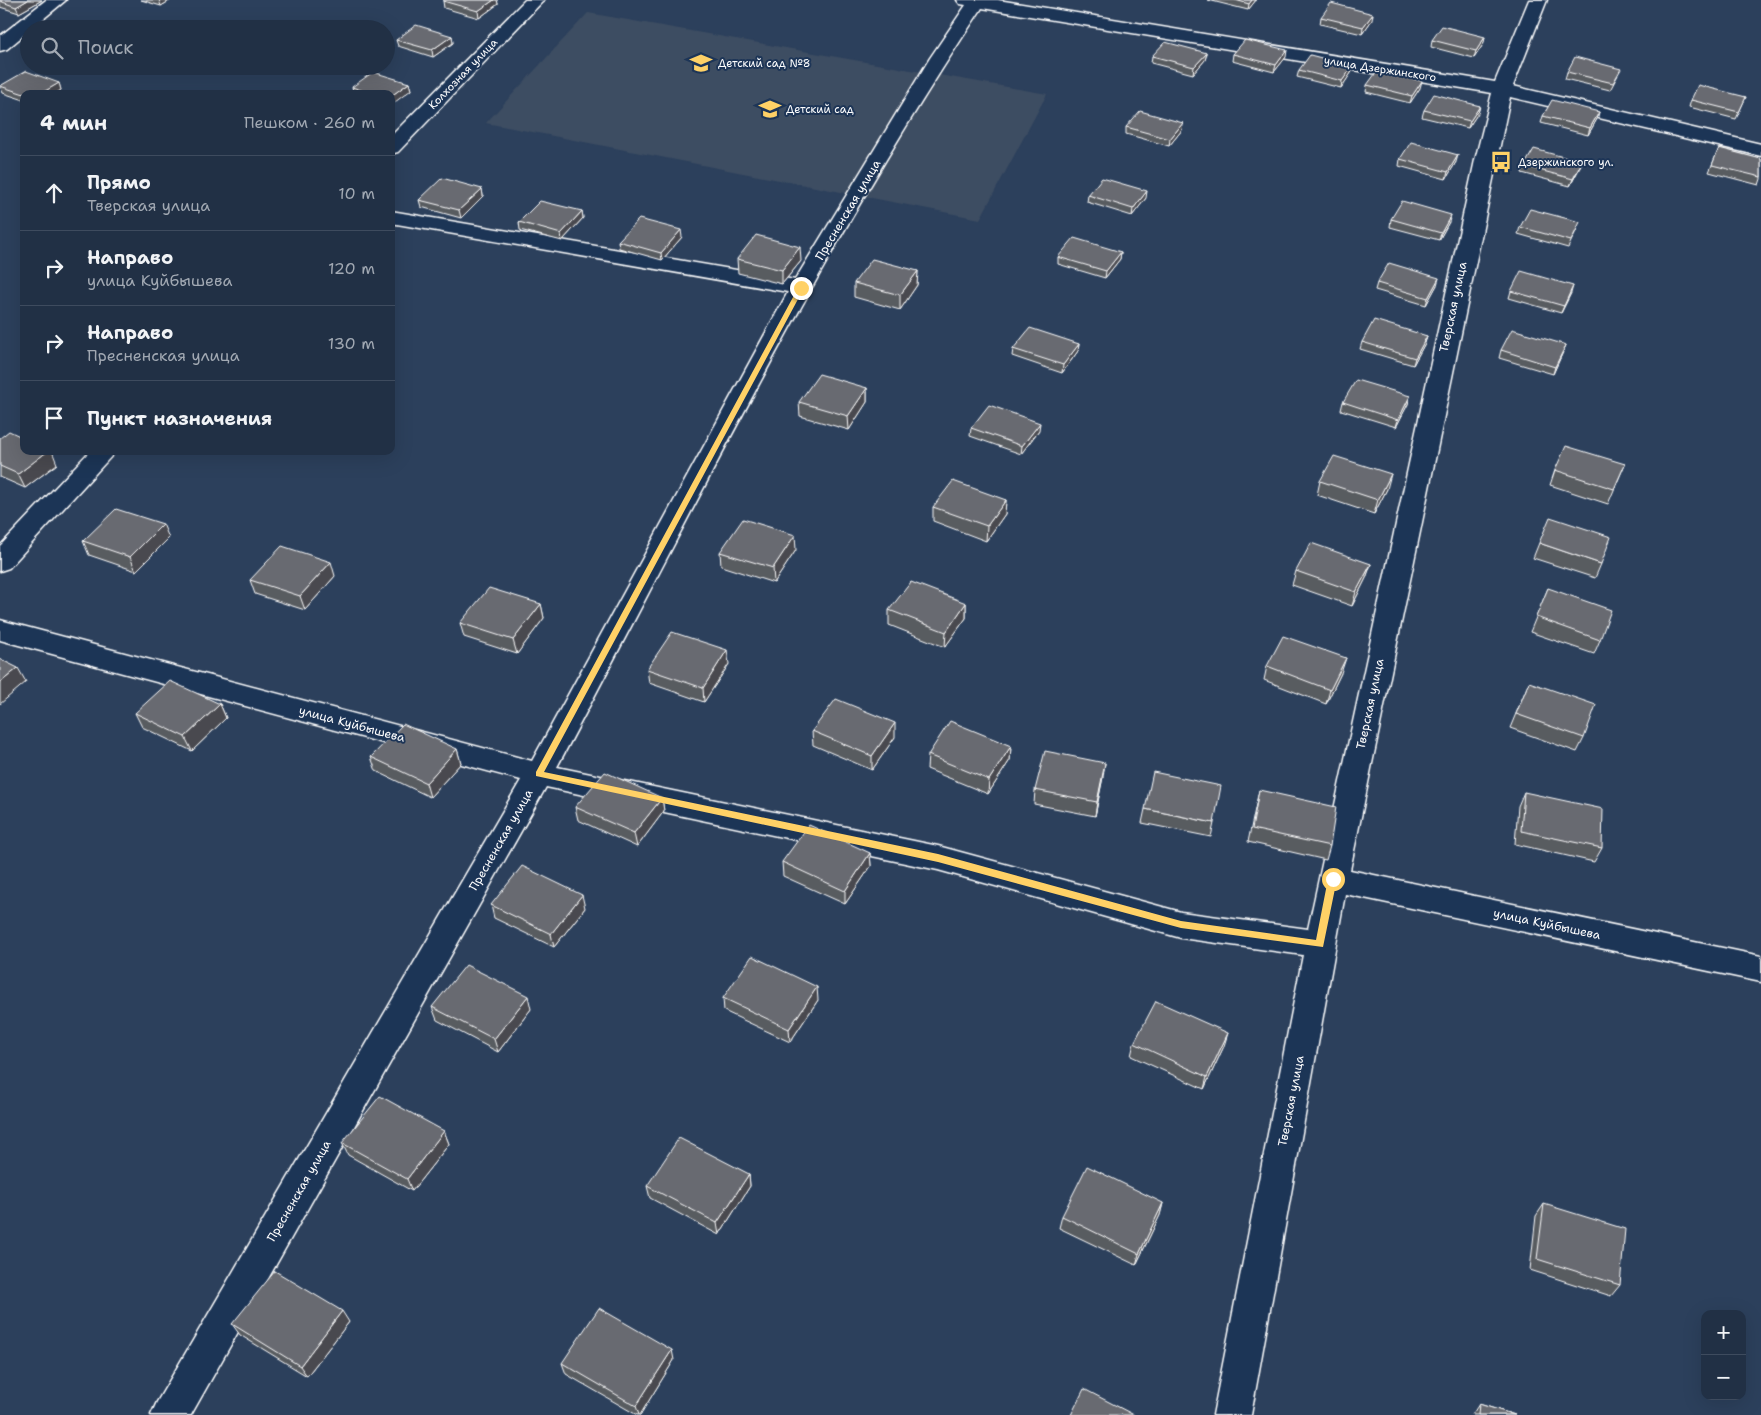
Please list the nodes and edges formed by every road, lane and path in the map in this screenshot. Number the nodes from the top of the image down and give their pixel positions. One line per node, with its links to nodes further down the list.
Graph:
1 (57, 0): 5 (street)
2 (535, 0): 9 (street, Колхозная улица)
3 (1538, 0): 8 (street, Тверская улица)
4 (971, 2): 8 (street, улица Дзержинского); 12 (street, Пресненская улица)
5 (32, 20)
6 (20, 29): 7 (street)
7 (0, 45)
8 (1502, 89): 10 (street, улица Дзержинского); 17 (street, Тверская улица)
9 (395, 144)
10 (1761, 150)
11 (395, 218): 12 (street)
12 (801, 288): 16 (street, Пресненская улица)
13 (100, 455): 14 (street)
14 (0, 562)
15 (0, 630): 16 (street, улица Куйбышева)
16 (539, 774): 18 (street, улица Куйбышева); 20 (street, Пресненская улица)
17 (1333, 879): 18 (street, Тверская улица); 19 (street, улица Куйбышева)
18 (1320, 944): 21 (street, Тверская улица)
19 (1761, 969)
20 (170, 1415)
21 (1232, 1415)

